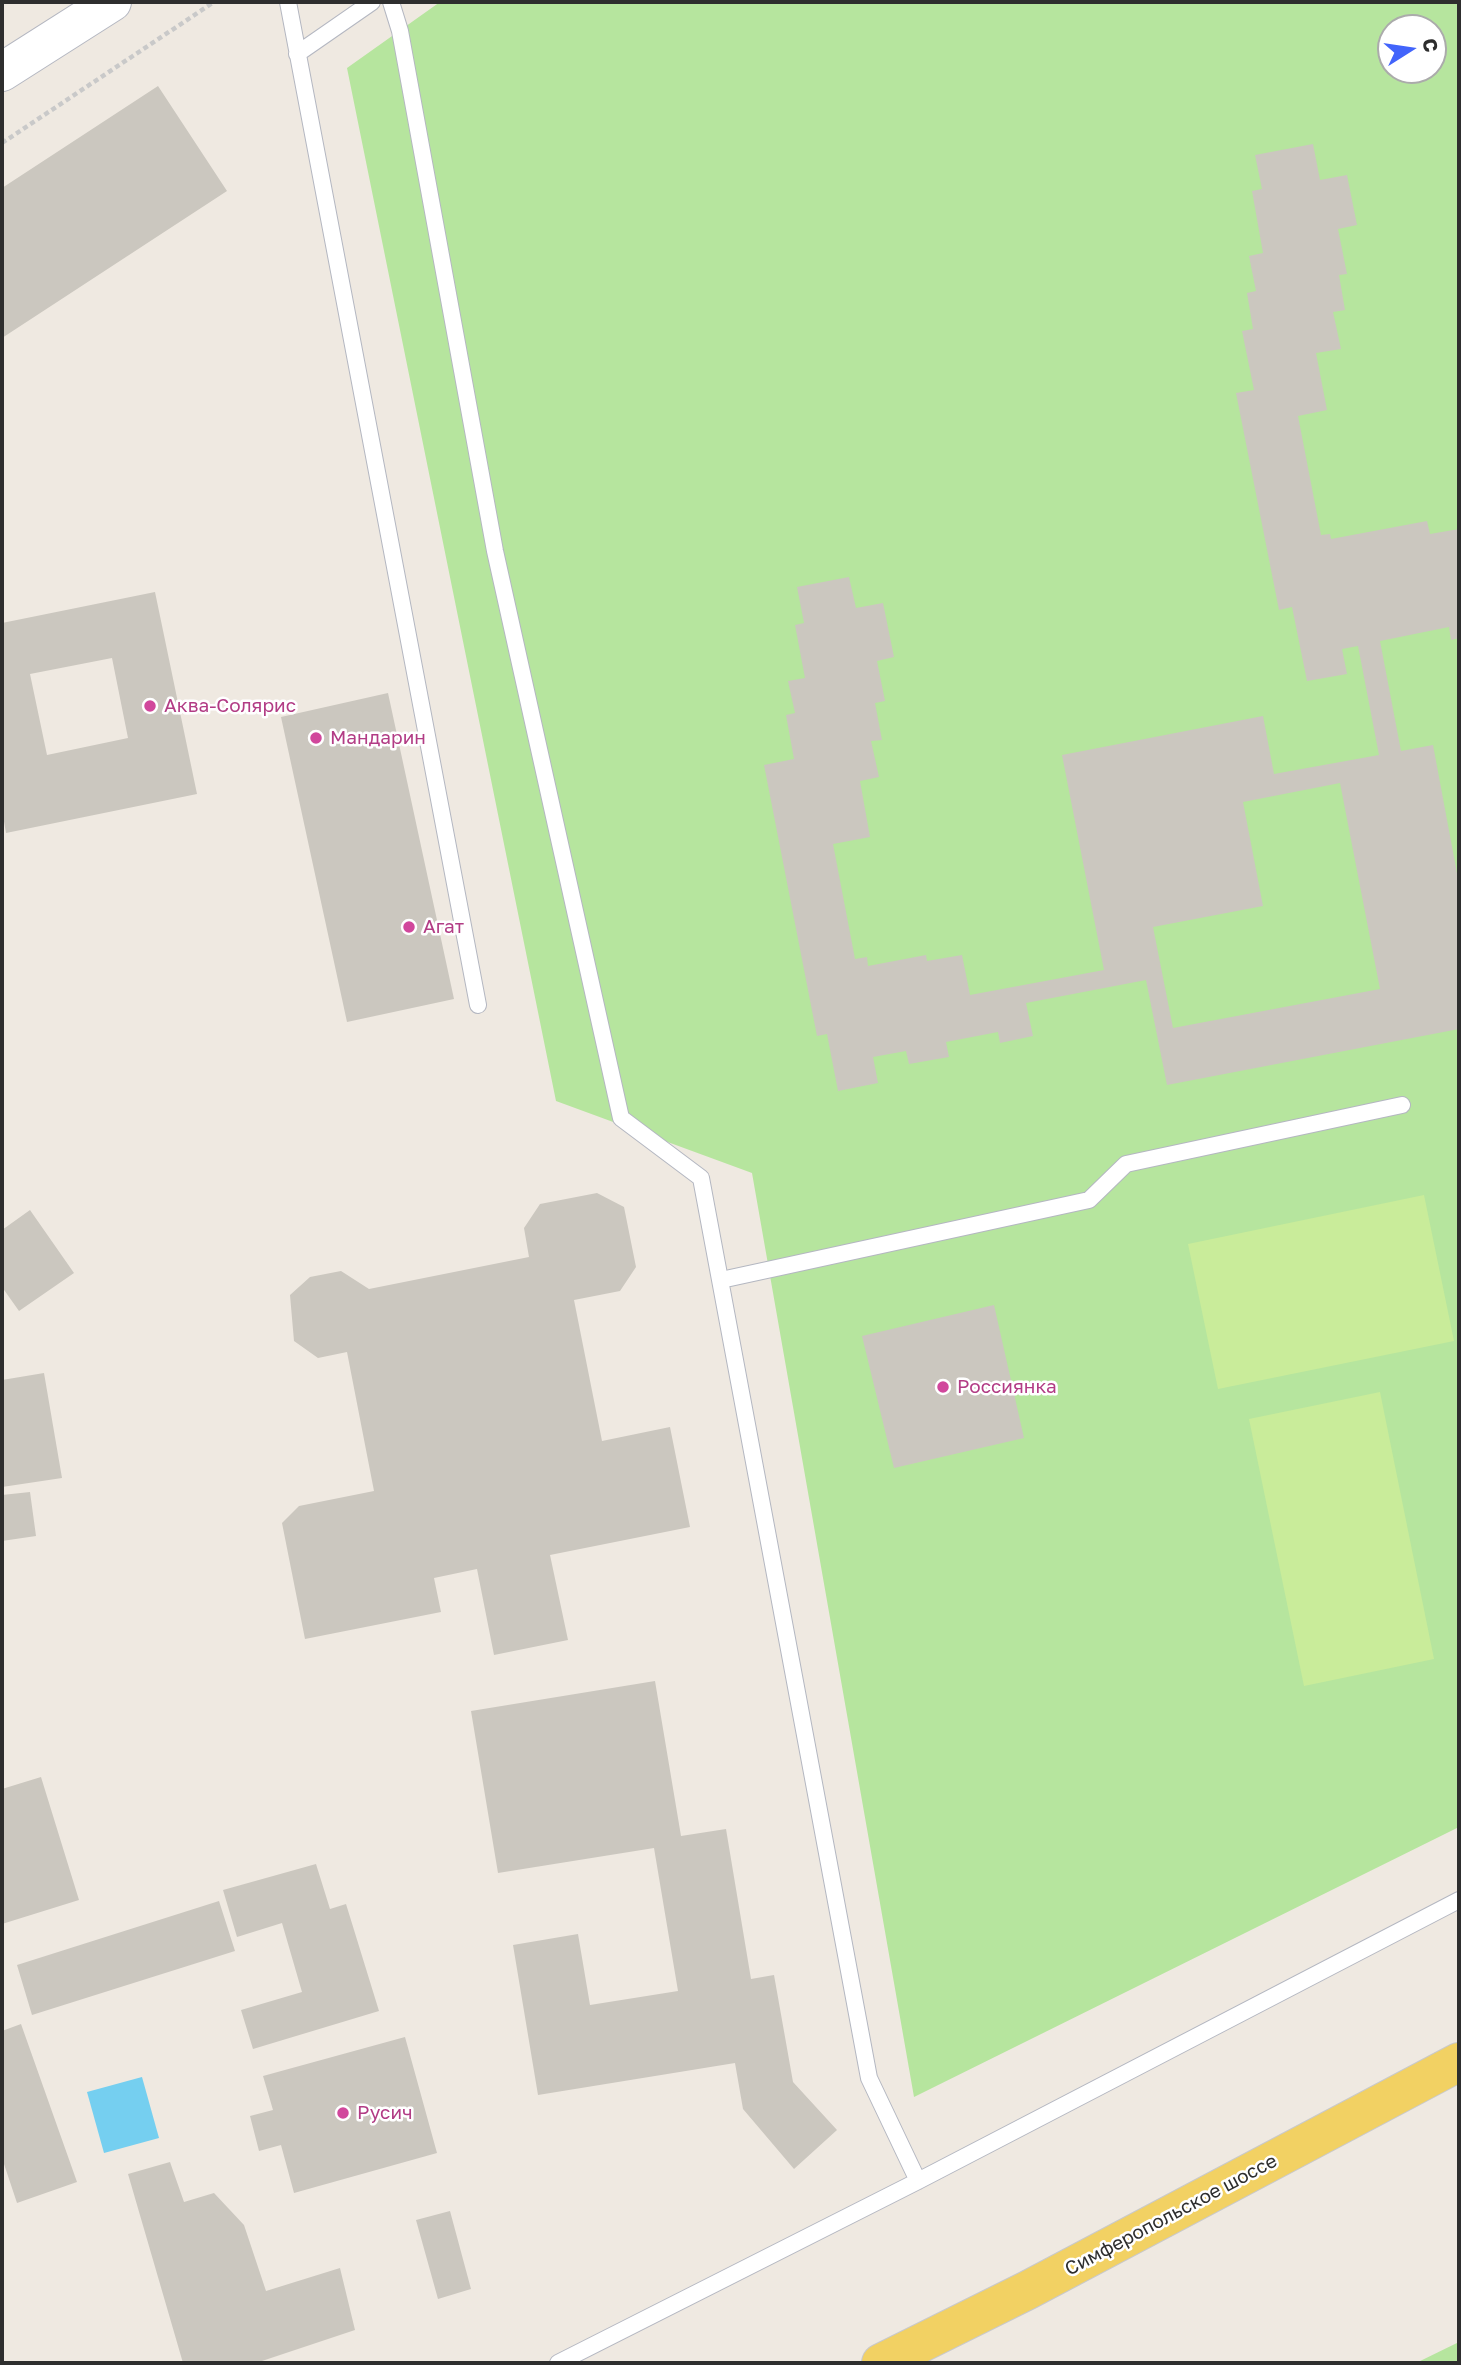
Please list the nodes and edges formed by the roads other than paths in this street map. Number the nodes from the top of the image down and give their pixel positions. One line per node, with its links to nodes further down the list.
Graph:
1 (112, 2): 6 (street)
2 (288, 2): 5 (lane)
3 (372, 2): 5 (lane)
4 (391, 2): 9 (lane)
5 (297, 54): 7 (lane)
6 (2, 72)
7 (478, 1005)
8 (1402, 1105): 9 (lane)
9 (720, 1280): 12 (lane)
10 (1459, 1900): 12 (lane)
11 (1459, 2062): 14 (main road, Симферопольское шоссе)
12 (918, 2180): 13 (lane)
13 (558, 2363)
14 (881, 2363)

